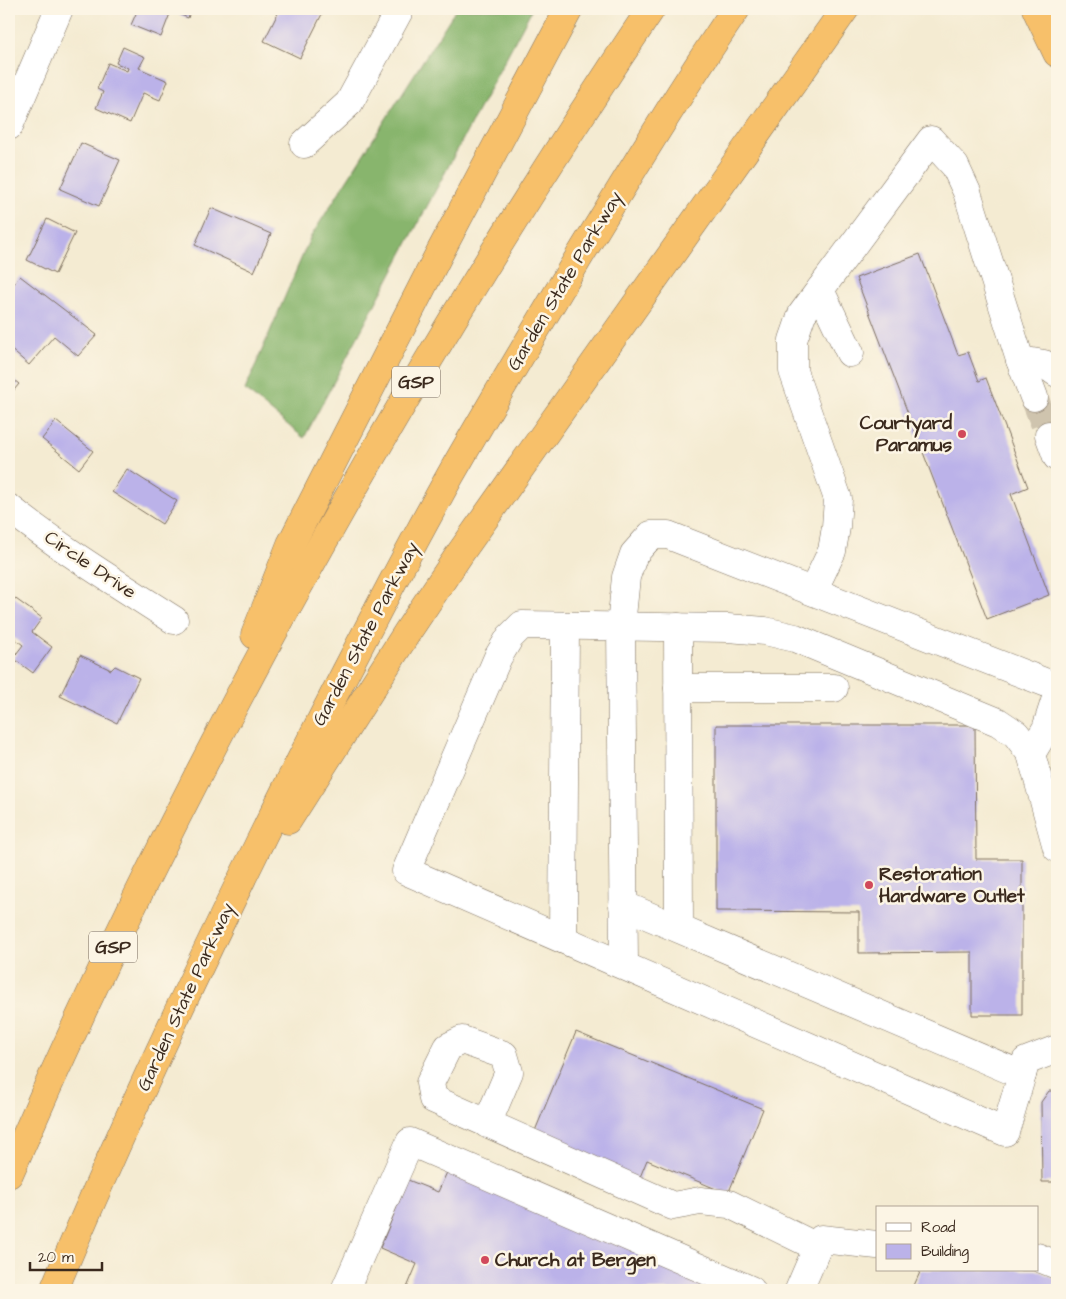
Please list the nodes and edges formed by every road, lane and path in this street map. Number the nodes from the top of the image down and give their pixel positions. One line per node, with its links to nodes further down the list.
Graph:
1 (59, 9): 9 (street)
2 (400, 9): 10 (street)
3 (569, 9): 26 (highway)
4 (651, 9): 26 (highway, GSP)
5 (736, 9): 32 (highway, Garden State Parkway)
6 (845, 9): 32 (highway)
7 (1036, 9): 8 (highway)
8 (1057, 53)
9 (9, 126)
10 (304, 144)
11 (820, 290): 12 (street); 13 (street); 17 (street)
12 (850, 353)
13 (1020, 360): 14 (street); 15 (street)
14 (1057, 373)
15 (1034, 397)
16 (9, 508): 18 (street, Circle Drive)
17 (814, 591): 20 (street); 24 (street)
18 (174, 620)
19 (565, 626): 20 (street); 31 (street); 31 (street)
20 (621, 626): 21 (street); 29 (street)
21 (678, 627): 22 (street); 25 (street)
22 (678, 688): 23 (street); 30 (street)
23 (834, 688)
24 (1055, 697): 25 (street)
25 (1031, 754): 27 (street)
26 (202, 768): 37 (highway, GSP)
27 (1053, 814): 28 (street)
28 (1057, 848)
29 (623, 904): 30 (street); 33 (street)
30 (679, 928): 35 (street)
31 (563, 939): 33 (street)
32 (206, 950): 42 (highway, Garden State Parkway)
33 (624, 966): 35 (street)
34 (1057, 1049): 35 (street)
35 (1022, 1074)
36 (488, 1124): 38 (street)
37 (9, 1174)
38 (819, 1243): 39 (street); 45 (street)
39 (876, 1246)
40 (1038, 1257): 41 (street)
41 (1057, 1265)
42 (54, 1290)
43 (345, 1290): 44 (street)
44 (751, 1290)
45 (799, 1290)

